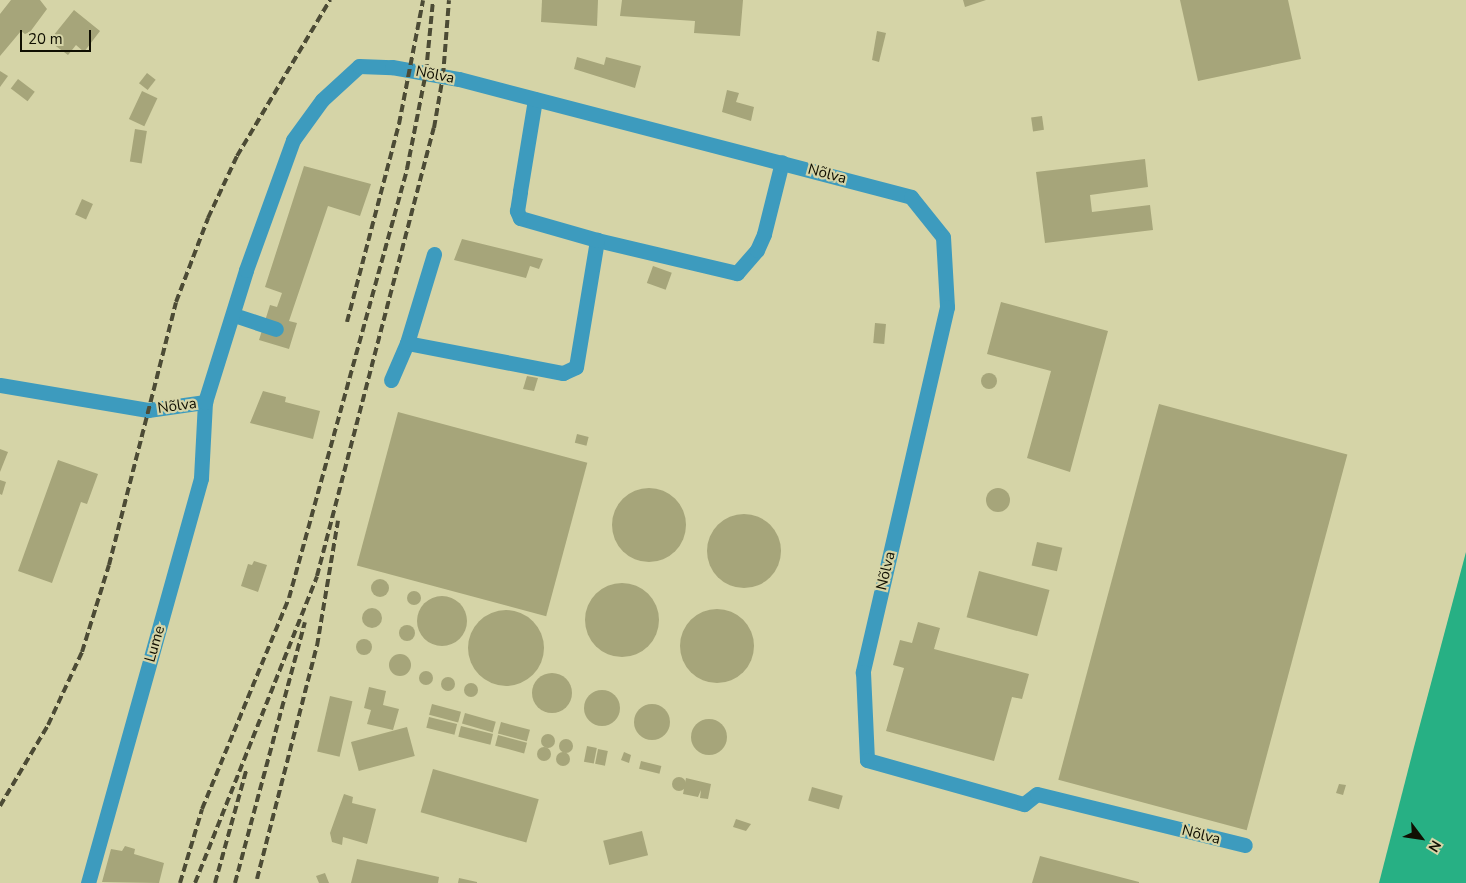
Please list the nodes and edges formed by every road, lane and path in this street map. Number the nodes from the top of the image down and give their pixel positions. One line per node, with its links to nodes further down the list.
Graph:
1 (535, 99): 2 (street, Nõlva); 3 (street); 5 (street, Nõlva)
2 (782, 162): 3 (street); 11 (street, Nõlva)
3 (597, 240): 7 (street)
4 (434, 254): 7 (street)
5 (234, 315): 6 (street); 10 (street, Nõlva)
6 (276, 329)
7 (407, 343): 8 (street)
8 (391, 380)
9 (0, 385): 10 (street, Nõlva)
10 (204, 402): 12 (street, Lume)
11 (1245, 846)
12 (88, 883)

